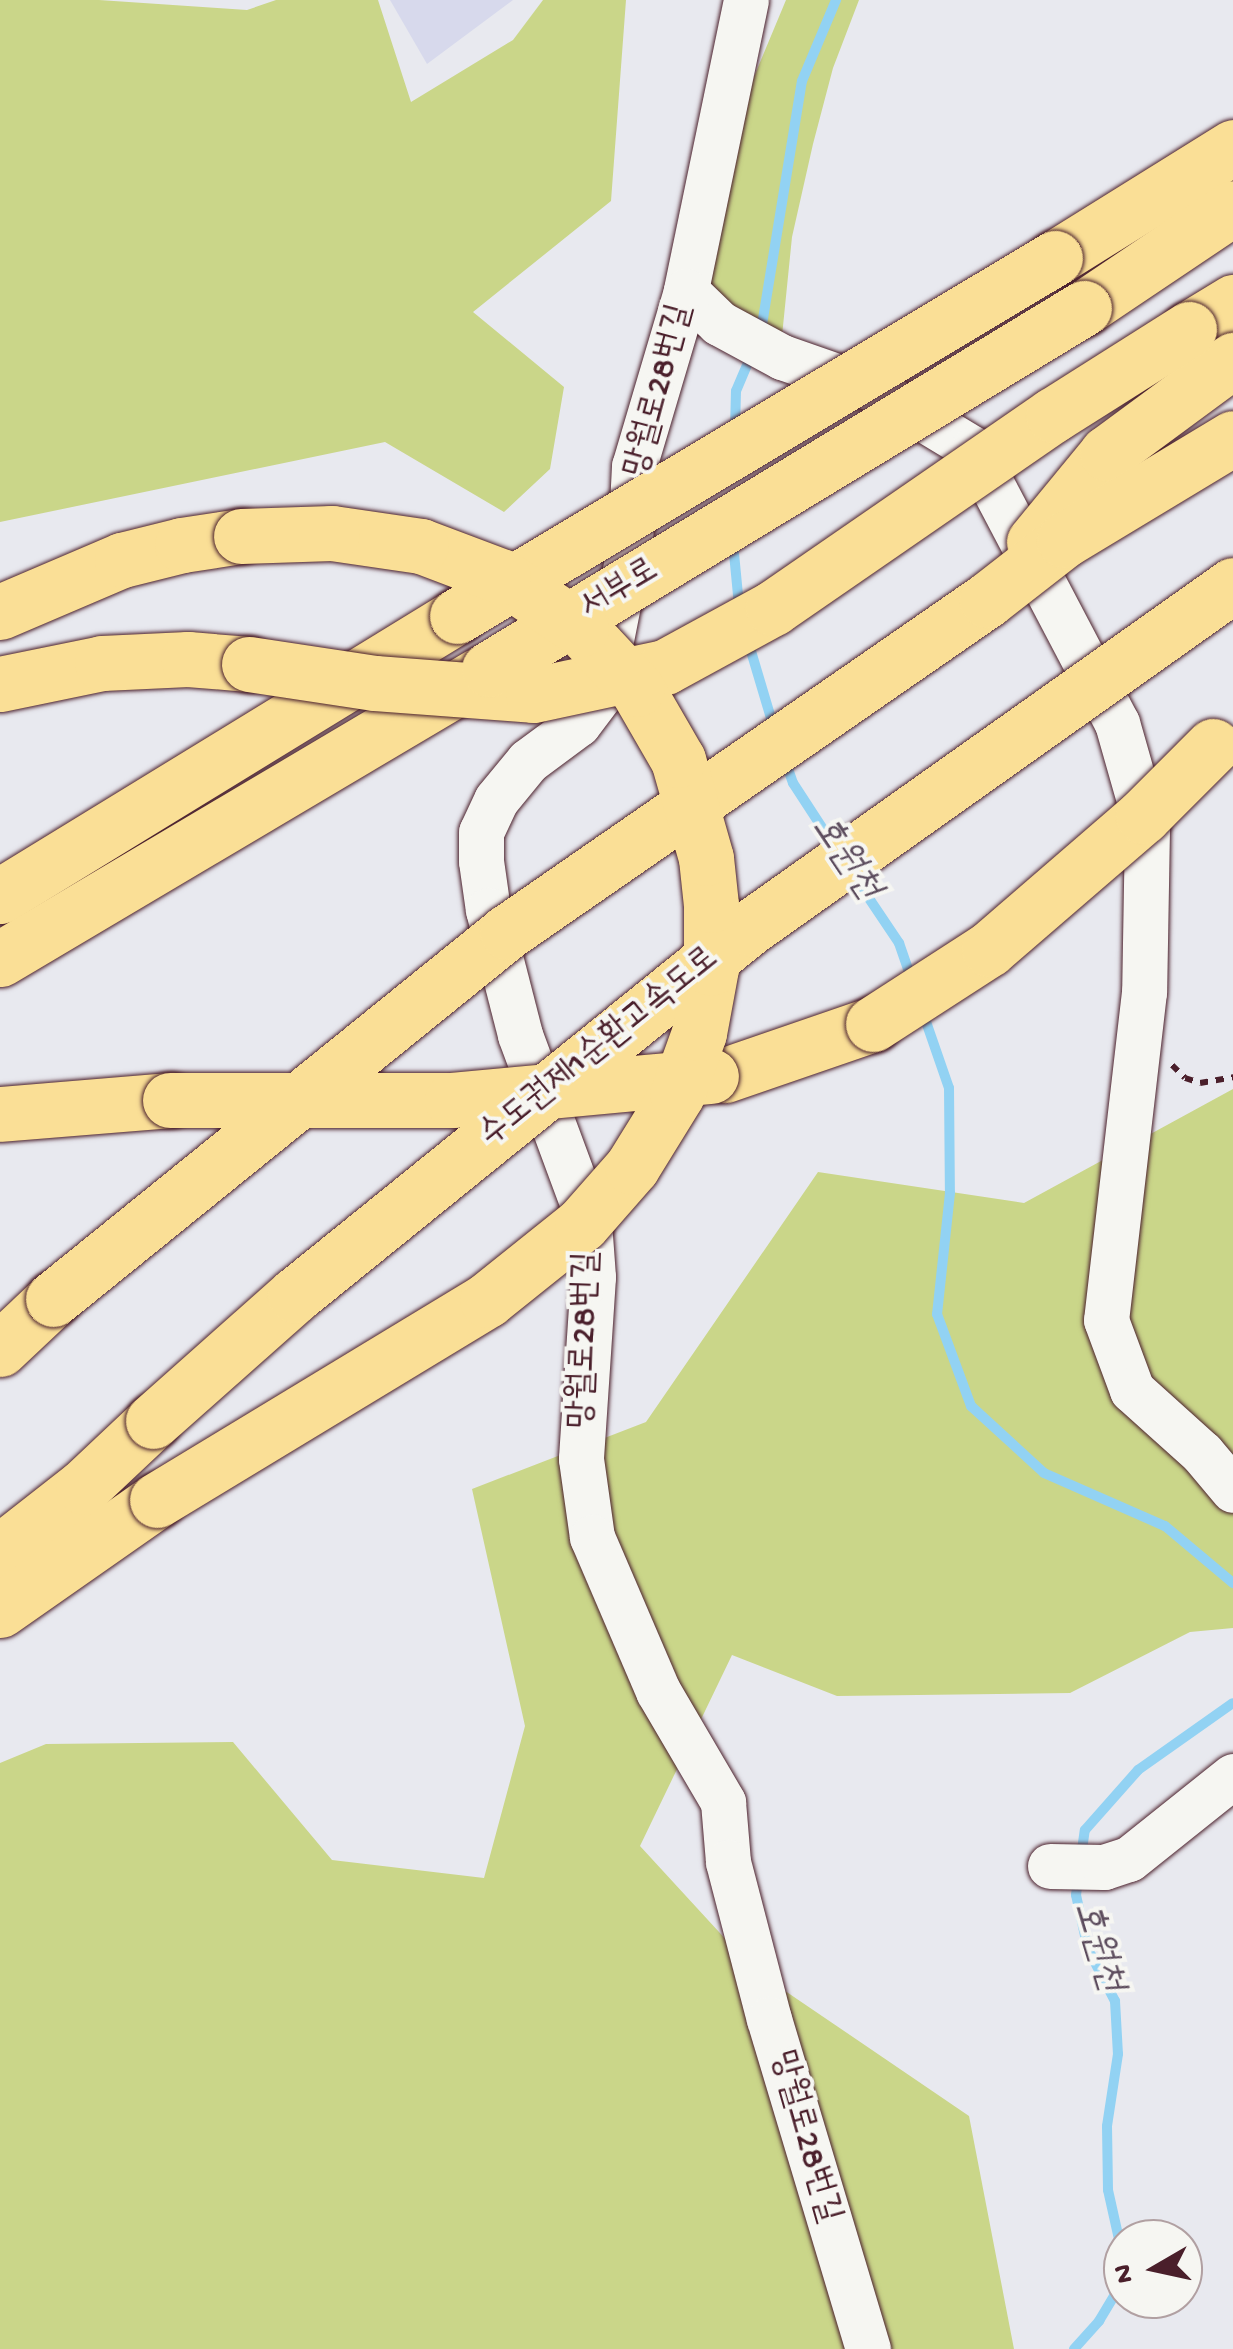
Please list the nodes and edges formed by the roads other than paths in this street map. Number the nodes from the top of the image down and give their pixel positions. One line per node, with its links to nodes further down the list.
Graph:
1 (749, 2): 4 (street, 망월로28번길)
2 (1233, 146): 13 (highway, 서부로, bridge)
3 (1233, 208): 14 (highway, 서부로, bridge)
4 (686, 292): 17 (street); 22 (street, 망월로28번길)
5 (1211, 315): 11 (highway, bridge)
6 (1233, 360): 9 (highway, bridge)
7 (1233, 438): 9 (highway, bridge)
8 (1233, 586): 18 (highway, 수도권제1순환고속도로, bridge)
9 (987, 600): 16 (highway, bridge)
10 (0, 612): 19 (highway, bridge)
11 (0, 684)
12 (1227, 751): 15 (highway, bridge)
13 (0, 896)
14 (0, 959)
15 (0, 1114)
16 (0, 1349)
17 (1233, 1490)
18 (0, 1552)
19 (0, 1610)
20 (1233, 1776): 21 (street)
21 (1050, 1866)
22 (868, 2349)

